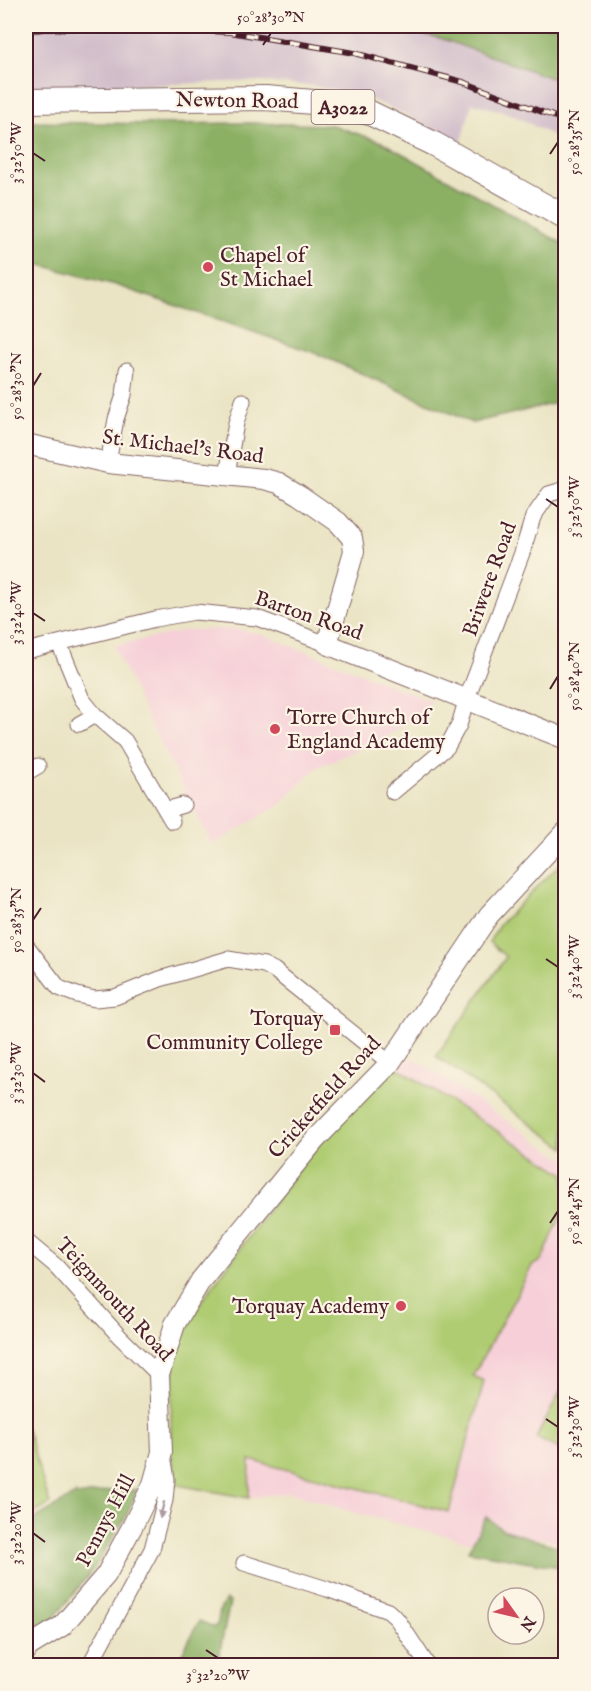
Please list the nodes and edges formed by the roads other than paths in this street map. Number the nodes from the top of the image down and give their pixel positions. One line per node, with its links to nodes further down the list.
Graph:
1 (26, 101): 2 (main road, Newton Road / A3022)
2 (566, 218)
3 (127, 370): 6 (street)
4 (243, 401): 7 (street)
5 (26, 444): 6 (street, St. Michael's Road)
6 (108, 463): 7 (street, St. Michael's Road)
7 (227, 475): 10 (street, St. Michael's Road)
8 (566, 489): 12 (street, Briwere Road)
9 (59, 644): 10 (street, Barton Road); 11 (street, Barton Road); 13 (street)
10 (327, 644): 12 (street, Barton Road)
11 (26, 651)
12 (467, 698): 15 (street, Barton Road); 16 (street, Briwere Road)
13 (95, 715): 14 (street); 17 (street)
14 (79, 724)
15 (566, 739)
16 (393, 792)
17 (183, 805)
18 (566, 832): 20 (street, Cricketfield Road)
19 (26, 945): 20 (street)
20 (390, 1063): 22 (street, Cricketfield Road)
21 (26, 1241): 22 (street, Teignmouth Road)
22 (159, 1375): 23 (street, Teignmouth Road)
23 (162, 1452): 25 (street, Pennys Hill); 26 (street, Teignmouth Road, one-way to 26)
24 (244, 1563): 27 (street)
25 (26, 1649)
26 (89, 1665)
27 (428, 1665)

